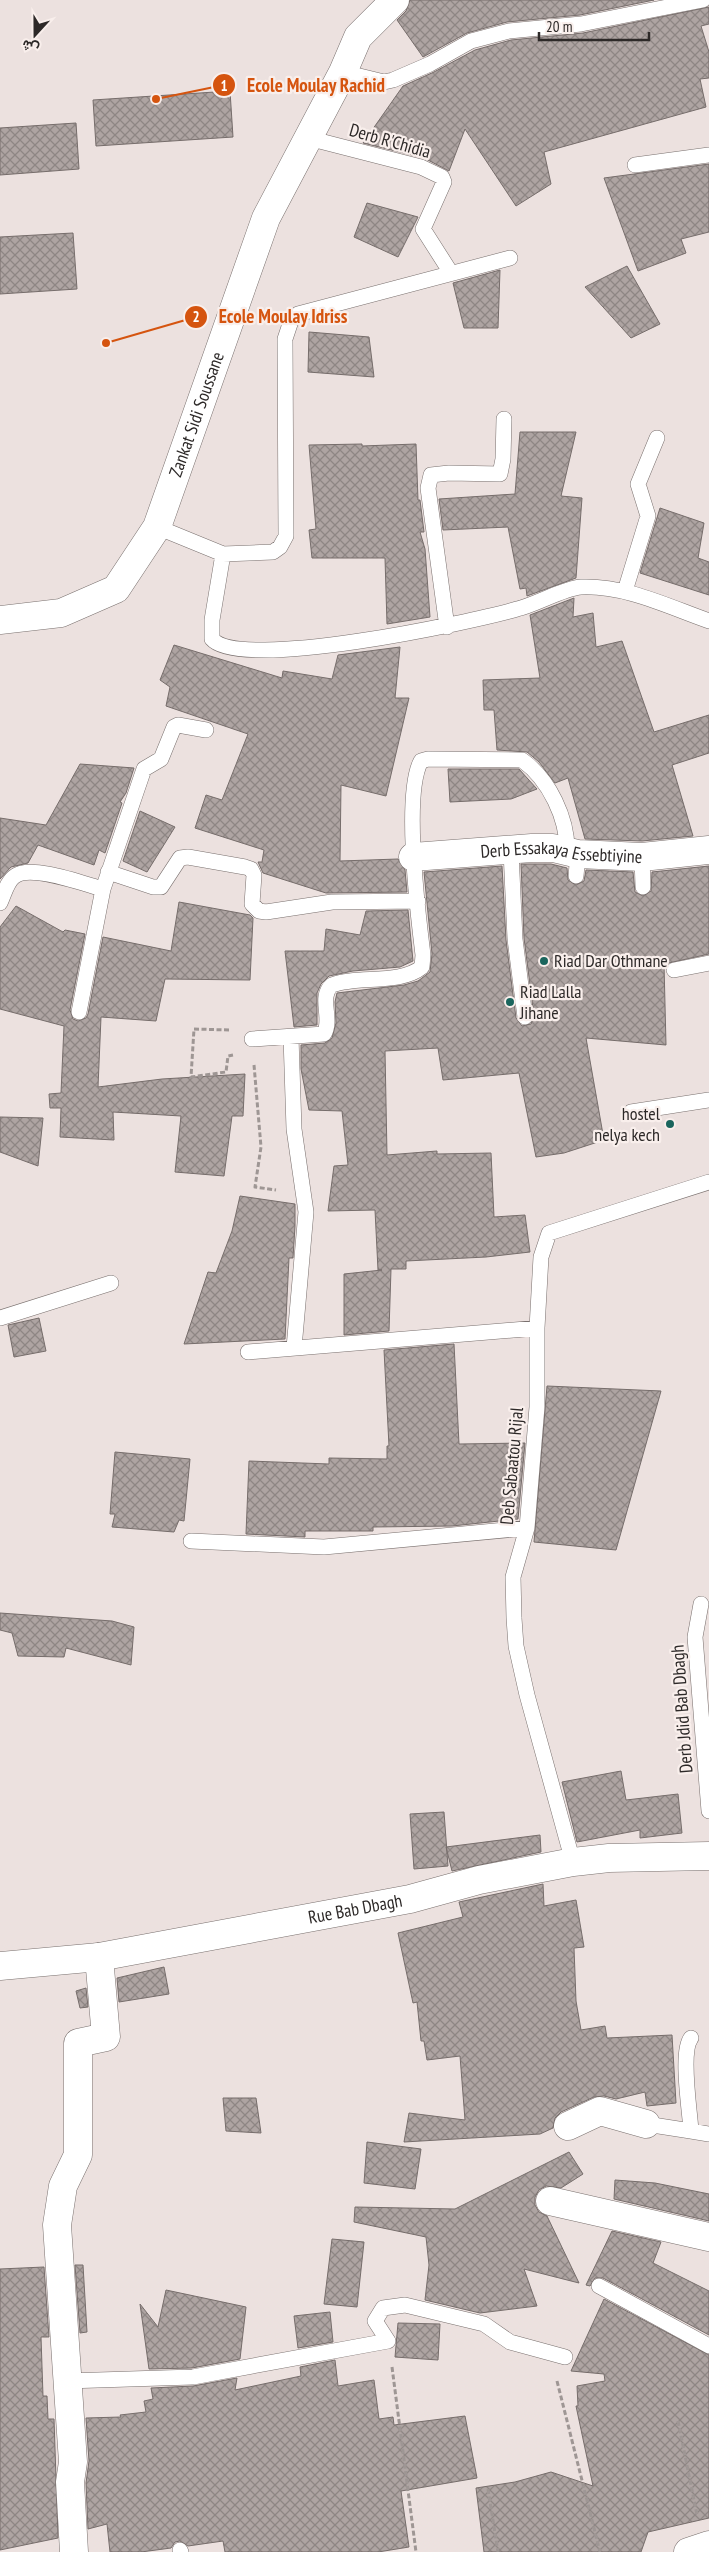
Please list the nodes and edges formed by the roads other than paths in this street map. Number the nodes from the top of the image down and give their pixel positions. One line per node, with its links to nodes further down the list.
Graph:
1 (395, 0): 3 (street, Zankat Sidi Soussane)
2 (703, 0): 3 (lane)
3 (343, 72): 4 (street, Zankat Sidi Soussane)
4 (308, 138): 8 (lane, Derb R'Chidia); 11 (street, Zankat Sidi Soussane)
5 (709, 154): 6 (lane)
6 (635, 165)
7 (510, 258): 8 (lane)
8 (451, 273): 12 (lane)
9 (504, 419): 16 (lane)
10 (657, 438): 13 (lane)
11 (157, 527): 12 (lane); 14 (street, Zankat Sidi Soussane)
12 (223, 554): 16 (lane)
13 (625, 592): 15 (lane); 16 (lane)
14 (0, 620)
15 (709, 621)
16 (447, 627)
17 (206, 730): 23 (lane)
18 (709, 850): 21 (street, Derb Essakaya Essebtiyine)
19 (511, 851): 20 (street, Derb Essakaya Essebtiyine); 22 (street, Derb Essakaya Essebtiyine); 31 (lane)
20 (413, 857): 22 (lane); 26 (lane)
21 (642, 857): 22 (street, Derb Essakaya Essebtiyine); 24 (lane)
22 (574, 860)
23 (108, 872): 25 (lane); 26 (lane)
24 (643, 886)
25 (103, 889): 27 (lane); 30 (lane)
26 (418, 901): 32 (lane)
27 (0, 903)
28 (709, 963): 29 (lane)
29 (674, 970)
30 (79, 1012)
31 (525, 1017)
32 (291, 1037): 33 (lane); 40 (lane)
33 (252, 1039)
34 (709, 1100): 35 (lane)
35 (632, 1112)
36 (709, 1182): 39 (lane, Deb Sabaatou Rijal)
37 (111, 1283): 38 (lane)
38 (0, 1318)
39 (536, 1328): 40 (lane); 42 (lane, Deb Sabaatou Rijal)
40 (294, 1348): 41 (lane)
41 (248, 1352)
42 (527, 1528): 43 (lane); 47 (lane, Deb Sabaatou Rijal)
43 (190, 1540)
44 (701, 1604): 45 (lane, Derb Jdid Bab Dbagh)
45 (709, 1811)
46 (709, 1856): 47 (street, Rue Bab Dbagh)
47 (573, 1862): 48 (street, Rue Bab Dbagh)
48 (99, 1957): 49 (street, Rue Bab Dbagh); 60 (street)
49 (0, 1966)
50 (690, 2038): 53 (lane)
51 (646, 2124): 52 (street); 53 (lane)
52 (568, 2126)
53 (691, 2131): 54 (lane)
54 (709, 2134)
55 (550, 2201): 56 (street)
56 (709, 2237)
57 (599, 2286): 58 (lane)
58 (709, 2346)
59 (565, 2356): 60 (lane)
60 (66, 2381): 61 (street)
61 (74, 2552)

